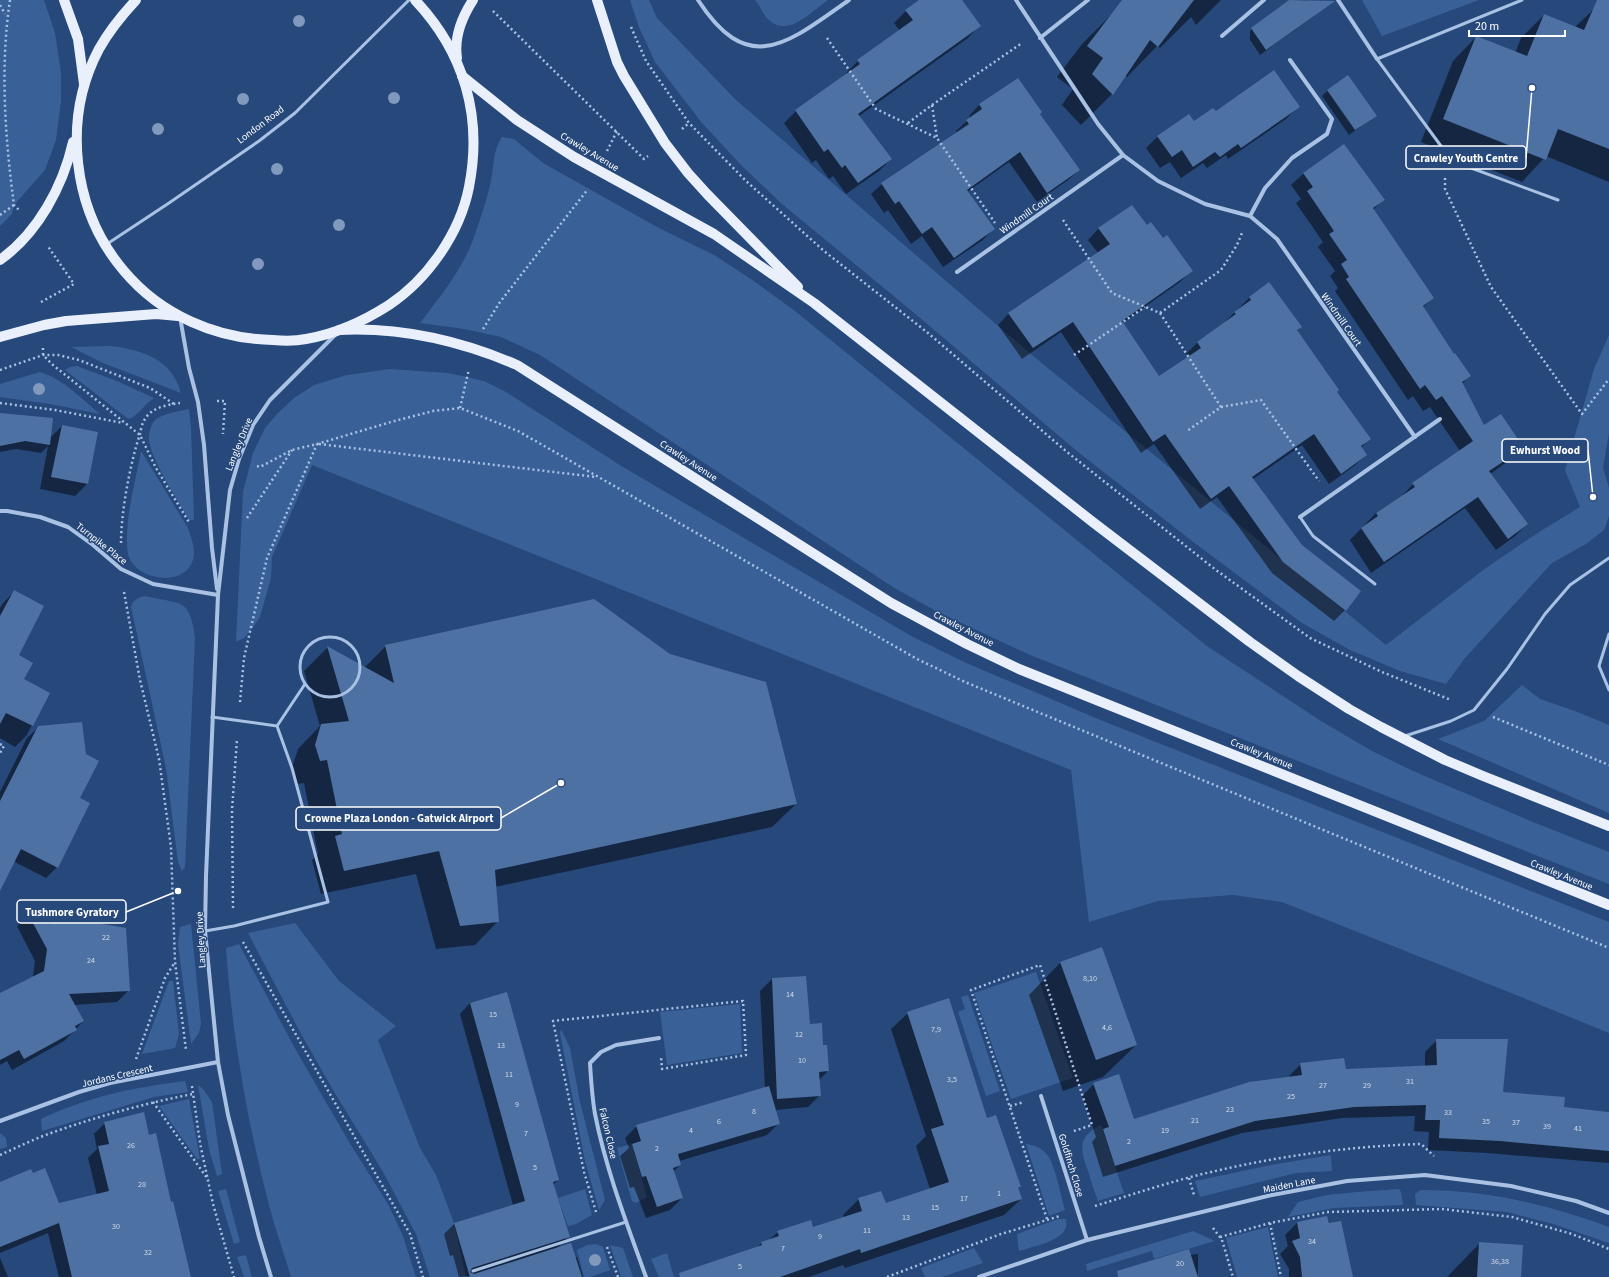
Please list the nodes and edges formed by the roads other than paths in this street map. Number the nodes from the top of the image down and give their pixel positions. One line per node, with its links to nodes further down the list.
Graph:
1 (64, 0): 20 (main road)
2 (136, 0): 20 (main road)
3 (409, 0): 25 (lane, London Road)
4 (415, 0): 18 (main road)
5 (473, 0): 18 (main road)
6 (597, 0): 28 (main road)
7 (698, 0): 8 (street)
8 (849, 0)
9 (1016, 0): 15 (street, Windmill Court)
10 (1088, 0): 15 (street)
11 (1264, 0): 14 (street)
12 (1338, 0): 16 (street)
13 (1522, 0): 16 (lane)
14 (1222, 36)
15 (1040, 38): 22 (street, Windmill Court)
16 (1377, 59): 23 (lane)
17 (1290, 60): 24 (street)
18 (458, 62): 19 (main road)
19 (462, 76): 28 (main road, Crawley Avenue); 30 (main road)
20 (84, 86): 21 (main road)
21 (77, 123): 25 (main road); 26 (main road)
22 (1123, 155): 24 (street, Windmill Court); 27 (street, Windmill Court)
23 (1558, 200)
24 (1250, 216): 33 (street, Windmill Court)
25 (105, 245): 29 (main road)
26 (0, 260)
27 (957, 272)
28 (814, 303): 44 (main road, Crawley Avenue)
29 (180, 316): 30 (main road); 31 (main road); 38 (street, Langley Drive)
30 (340, 330): 38 (street, Langley Drive); 46 (main road, Crawley Avenue)
31 (0, 337)
32 (1440, 419): 33 (street)
33 (1415, 437): 35 (street)
34 (0, 511): 38 (street, Turnpike Place)
35 (1300, 517): 37 (lane)
36 (1609, 558): 44 (lane)
37 (1375, 584)
38 (218, 595): 42 (street, Langley Drive)
39 (1609, 634): 41 (lane)
40 (305, 684): 40 (lane); 43 (lane)
41 (1609, 690)
42 (212, 717): 43 (lane); 47 (street, Langley Drive)
43 (277, 726): 47 (lane)
44 (1401, 738): 45 (main road, Crawley Avenue)
45 (1609, 826)
46 (1609, 905)
47 (206, 931): 49 (street, Langley Drive)
48 (659, 1038): 53 (street, Falcon Close)
49 (218, 1062): 51 (street, Jordans Crescent); 56 (street, Langley Drive)
50 (1041, 1096): 54 (street, Goldfinch Close)
51 (0, 1121)
52 (1609, 1213): 54 (street, Maiden Lane)
53 (626, 1222): 55 (lane); 57 (street, Falcon Close)
54 (1087, 1240): 58 (street, Maiden Lane)
55 (473, 1271)
56 (271, 1277)
57 (646, 1277)
58 (979, 1277)

